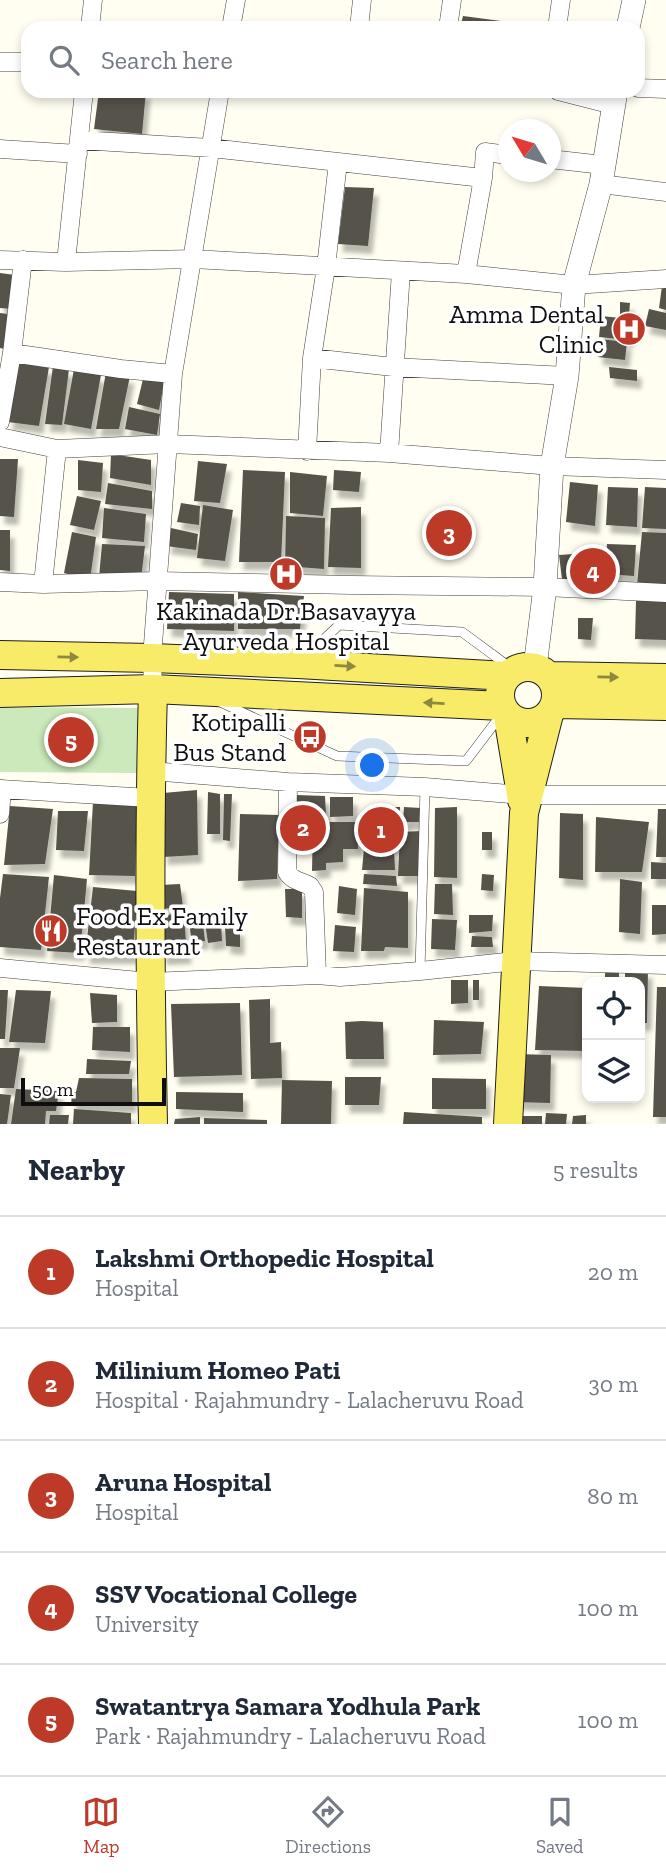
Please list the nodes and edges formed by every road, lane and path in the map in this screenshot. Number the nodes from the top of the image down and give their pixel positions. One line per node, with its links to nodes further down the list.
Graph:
1 (93, 0): 7 (street)
2 (236, 0): 8 (street)
3 (362, 0): 9 (street)
4 (452, 0): 10 (street)
5 (561, 0): 11 (street)
6 (634, 0): 12 (street)
7 (91, 21)
8 (232, 21)
9 (360, 21)
10 (449, 21)
11 (558, 21)
12 (630, 21)
13 (0, 62): 14 (street)
14 (21, 62)
15 (645, 88): 16 (street)
16 (666, 89)
17 (83, 98): 20 (street)
18 (219, 98): 21 (street)
19 (615, 98): 26 (street)
20 (78, 147): 21 (street); 22 (street); 32 (street)
21 (211, 148): 24 (street); 29 (street)
22 (0, 149)
23 (498, 154): 27 (street)
24 (338, 162): 27 (street); 33 (street)
25 (561, 162): 26 (street)
26 (602, 175): 28 (street); 37 (street)
27 (482, 178): 35 (street)
28 (666, 192)
29 (193, 259): 32 (street); 33 (street); 41 (street)
30 (0, 260): 31 (street)
31 (23, 261): 32 (street); 38 (street)
32 (66, 262)
33 (326, 267): 34 (street); 39 (street)
34 (401, 271): 35 (street); 40 (street)
35 (467, 274): 37 (street)
36 (666, 279): 37 (street)
37 (574, 285): 42 (street)
38 (12, 353): 41 (street); 43 (street)
39 (312, 358): 40 (street); 47 (street)
40 (393, 367): 42 (street); 48 (street)
41 (173, 374): 45 (street)
42 (567, 376): 49 (street)
43 (0, 422)
44 (0, 437): 46 (street)
45 (168, 444): 46 (street); 47 (street); 52 (street)
46 (57, 450): 53 (street)
47 (307, 451): 48 (street)
48 (389, 453): 49 (street)
49 (552, 466): 50 (street); 54 (street)
50 (666, 470)
51 (0, 582): 53 (street)
52 (158, 582): 53 (street); 54 (street); 57 (street)
53 (43, 584)
54 (545, 587): 55 (street); 59 (street)
55 (666, 593)
56 (0, 655): 57 (main road, one-way to 57)
57 (152, 658): 58 (main road); 61 (street)
58 (298, 664): 59 (main road, one-way to 59); 59 (lane)
59 (526, 672): 60 (main road, one-way to 60); 65 (main road); 66 (main road)
60 (666, 678)
61 (153, 689): 62 (main road); 63 (main road); 68 (main road)
62 (198, 691): 66 (main road, one-way to 62); 66 (lane)
63 (0, 693)
64 (666, 706): 65 (main road)
65 (552, 708): 66 (main road); 72 (main road)
66 (505, 711): 72 (main road)
67 (288, 782): 68 (street); 69 (street); 78 (street)
68 (150, 785): 70 (street); 79 (main road)
69 (425, 787): 72 (street); 77 (lane)
70 (1, 789): 73 (street)
71 (666, 795): 72 (street)
72 (525, 801): 74 (main road)
73 (0, 814)
74 (516, 961): 75 (street); 77 (street); 81 (main road)
75 (666, 965)
76 (0, 968): 79 (street)
77 (420, 971): 78 (street)
78 (317, 975): 79 (street)
79 (150, 982): 80 (main road)
80 (153, 1124)
81 (508, 1124)

